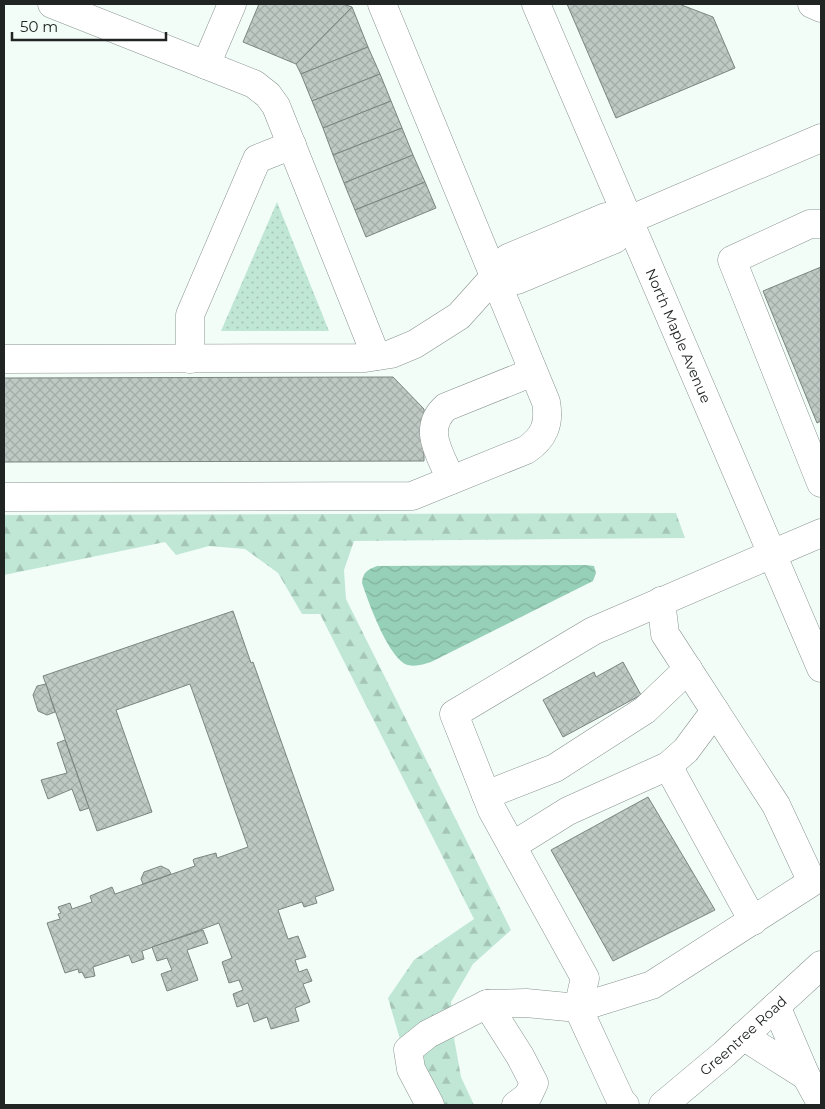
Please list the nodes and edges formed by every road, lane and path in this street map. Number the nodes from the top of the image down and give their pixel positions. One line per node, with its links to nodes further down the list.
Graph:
1 (52, 4): 7 (main road)
2 (232, 4): 7 (main road)
3 (382, 4): 12 (main road)
4 (536, 4): 10 (main road, North Maple Avenue)
5 (812, 4): 6 (main road)
6 (821, 8)
7 (206, 65): 9 (main road)
8 (821, 138): 10 (main road)
9 (292, 145): 13 (main road); 15 (main road)
10 (629, 220): 12 (main road); 21 (main road, North Maple Avenue)
11 (821, 224): 17 (main road)
12 (494, 277): 13 (main road); 16 (main road)
13 (376, 356): 15 (main road)
14 (4, 359): 15 (main road)
15 (190, 359)
16 (533, 372): 18 (main road); 18 (main road)
17 (819, 470)
18 (451, 480): 19 (main road)
19 (4, 497)
20 (821, 533): 21 (main road)
21 (772, 554): 22 (main road); 23 (main road, North Maple Avenue)
22 (661, 601): 24 (main road); 27 (main road)
23 (821, 668)
24 (688, 669): 25 (main road); 27 (main road)
25 (715, 711): 26 (main road); 29 (main road)
26 (668, 766): 28 (main road); 29 (main road)
27 (486, 795): 28 (main road)
28 (512, 846): 33 (main road)
29 (753, 921): 33 (main road)
30 (821, 964): 32 (main road, Greentree Road)
31 (487, 1004): 33 (main road); 37 (main road); 38 (main road)
32 (776, 1006): 34 (main road, Greentree Road); 35 (main road)
33 (578, 1008): 39 (main road)
34 (743, 1036): 35 (main road); 40 (main road, Greentree Road)
35 (806, 1076): 36 (main road)
36 (821, 1103)
37 (430, 1105)
38 (516, 1105)
39 (625, 1105)
40 (663, 1105)

